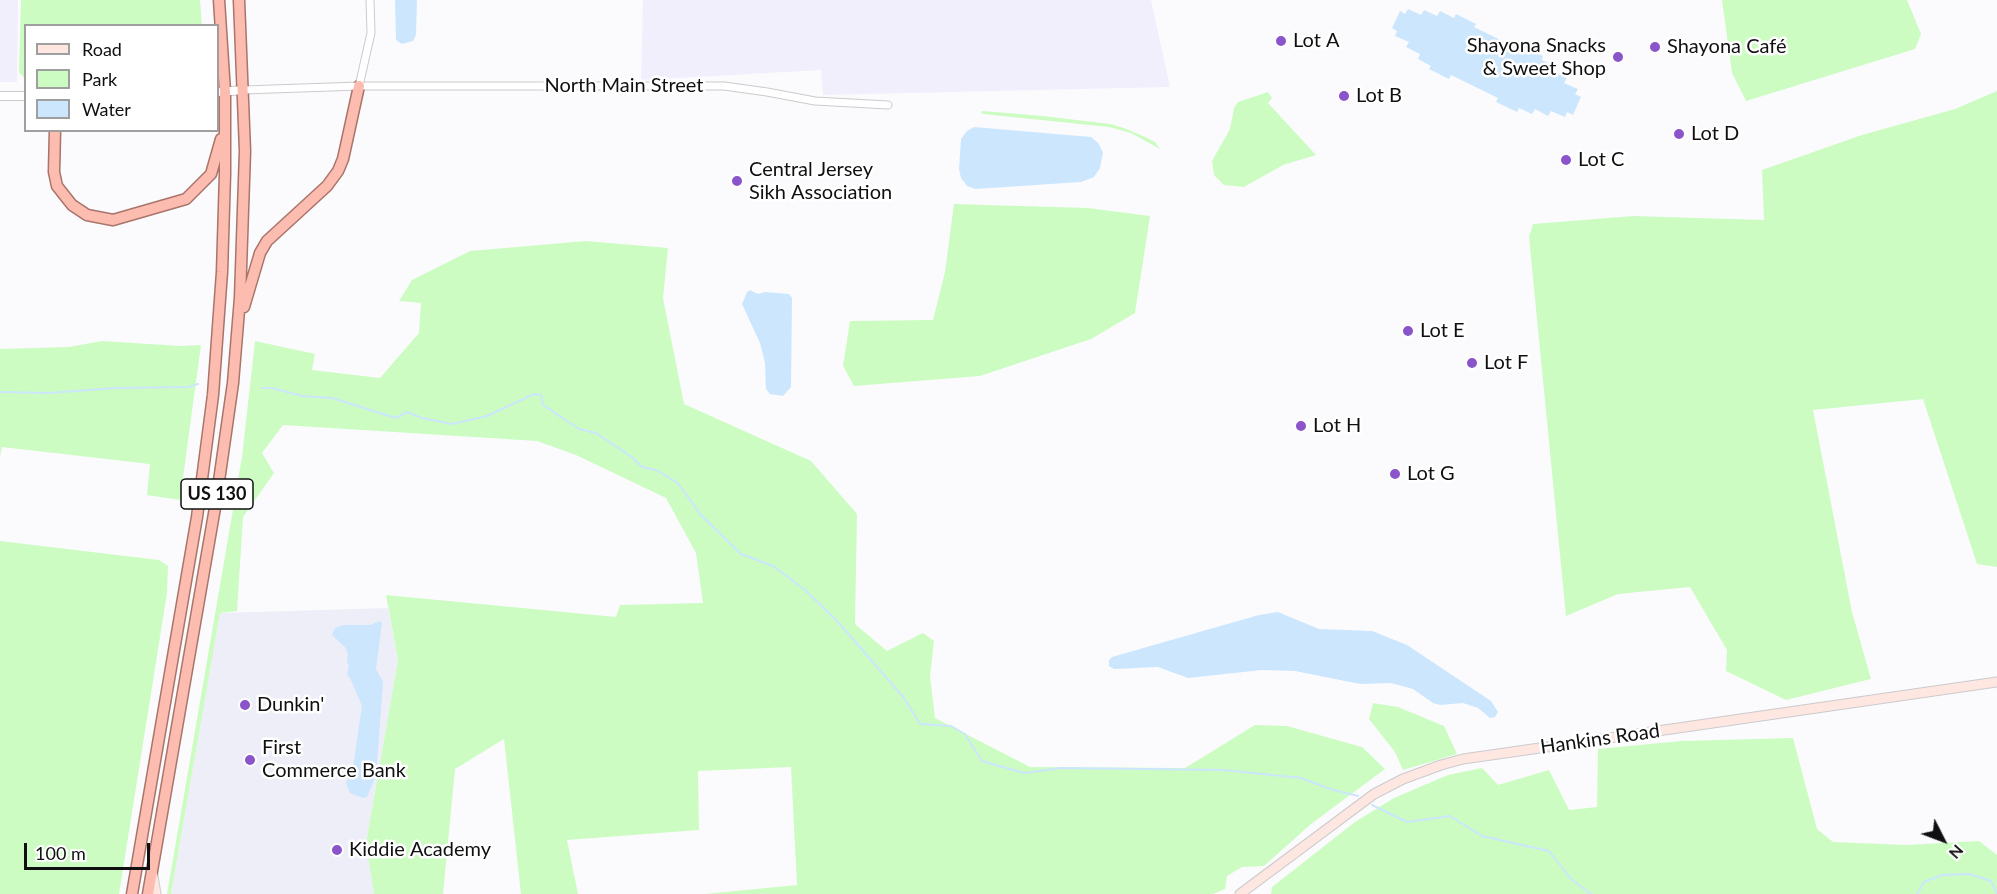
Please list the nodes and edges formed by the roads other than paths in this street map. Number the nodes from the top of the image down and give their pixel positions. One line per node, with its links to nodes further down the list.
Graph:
1 (219, 0): 6 (highway, US 130)
2 (239, 0): 5 (highway, US 130)
3 (370, 0): 4 (street)
4 (359, 86): 5 (street, North Main Street); 9 (street, North Main Street); 12 (highway)
5 (244, 90): 6 (street); 12 (highway, US 130)
6 (221, 92): 10 (highway, US 130)
7 (0, 96): 8 (street)
8 (24, 96)
9 (888, 105)
10 (225, 128): 11 (highway); 15 (highway, US 130)
11 (55, 132)
12 (237, 339): 14 (highway, US 130)
13 (1997, 682): 18 (main road, Hankins Road)
14 (153, 865): 16 (highway, US 130); 17 (main road)
15 (132, 894)
16 (147, 894)
17 (156, 894)
18 (1240, 894)

